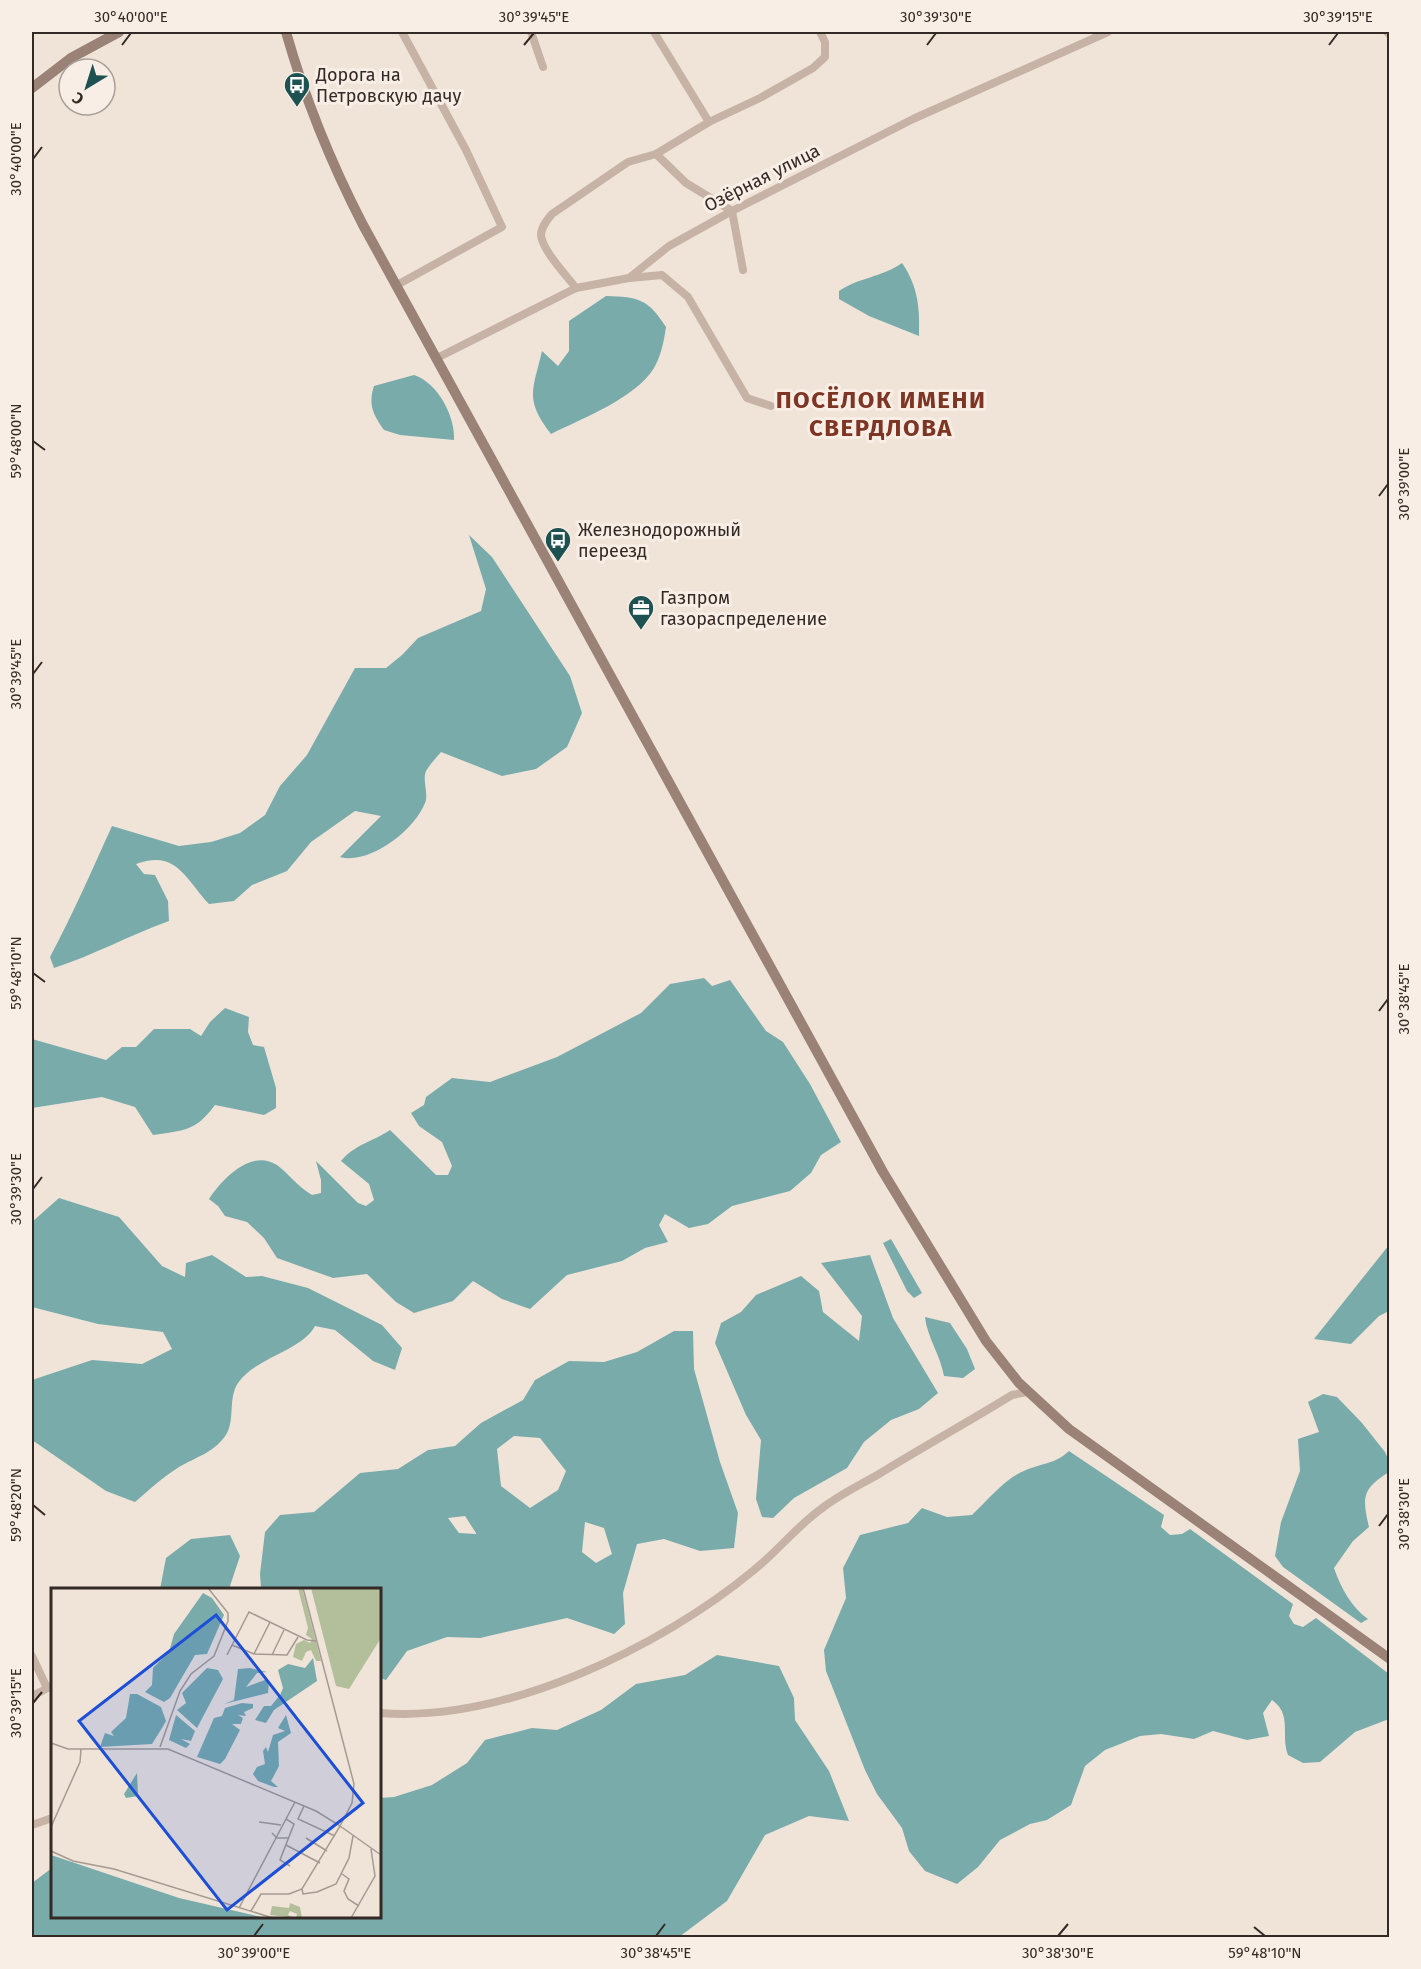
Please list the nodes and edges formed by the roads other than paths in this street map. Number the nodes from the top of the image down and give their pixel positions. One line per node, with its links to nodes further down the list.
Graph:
1 (119, 32): 11 (main road)
2 (286, 32): 17 (main road)
3 (402, 32): 17 (street)
4 (531, 32): 10 (street)
5 (654, 32): 12 (street)
6 (820, 32): 12 (street)
7 (1108, 32): 14 (street, Озёрная улица)
8 (1387, 32): 9 (street)
9 (1389, 35)
10 (543, 67)
11 (32, 88)
12 (709, 122): 13 (street)
13 (656, 154): 14 (street); 18 (street)
14 (732, 211): 15 (street); 16 (street, Озёрная улица)
15 (743, 270)
16 (629, 278): 18 (street, Озёрная улица); 20 (street)
17 (397, 285): 19 (main road)
18 (576, 288): 19 (street, Озёрная улица)
19 (437, 358): 21 (main road)
20 (771, 406)
21 (1027, 1392): 23 (main road); 26 (street)
22 (32, 1656): 24 (street)
23 (1389, 1659)
24 (50, 1687): 25 (street)
25 (32, 1696)
26 (381, 1713)
27 (51, 1818): 28 (street)
28 (32, 1825)

